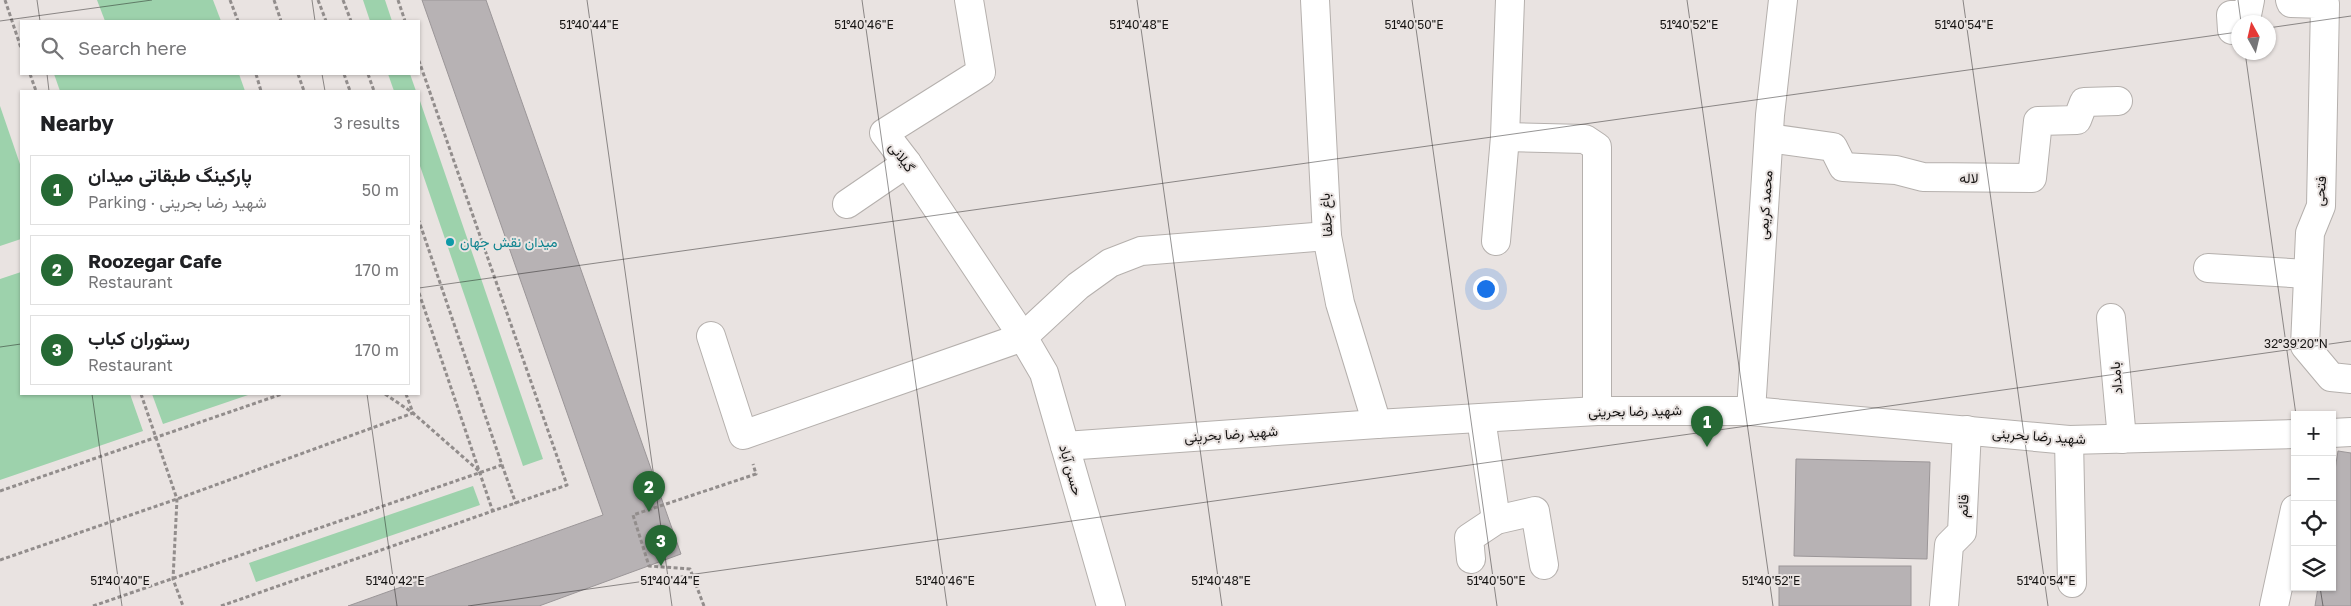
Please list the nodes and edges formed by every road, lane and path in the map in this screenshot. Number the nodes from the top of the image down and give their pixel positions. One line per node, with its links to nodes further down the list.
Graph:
1 (5, 0): 19 (path)
2 (230, 0): 14 (path)
3 (274, 0): 15 (path)
4 (318, 0): 16 (path)
5 (343, 0): 17 (path)
6 (398, 0): 18 (path)
7 (969, 0): 34 (street, گیلانی)
8 (1315, 0): 37 (street, باغ جلفا)
9 (1510, 0): 32 (street)
10 (1783, 0): 33 (street, محمد کریمی)
11 (2250, 0): 13 (street)
12 (2290, 0): 40 (street, فتحی)
13 (2247, 15)
14 (238, 20)
15 (281, 20)
16 (326, 20)
17 (350, 20)
18 (405, 20)
19 (20, 45)
20 (420, 63): 68 (path)
21 (30, 75): 26 (path)
22 (256, 75): 27 (path)
23 (298, 75): 28 (path)
24 (344, 75): 29 (path)
25 (368, 75): 30 (path)
26 (36, 90)
27 (262, 90)
28 (304, 90)
29 (350, 90)
30 (374, 90)
31 (2118, 101): 33 (street, لاله)
32 (1505, 138): 38 (street); 50 (street)
33 (1769, 138): 51 (street, محمد کریمی)
34 (907, 163): 35 (street); 44 (street, گیلانی)
35 (847, 204)
36 (420, 224): 64 (path)
37 (1327, 236): 44 (street); 54 (street, باغ جلفا)
38 (1496, 241)
39 (2208, 268): 40 (street)
40 (2308, 274): 45 (street, فتحی)
41 (420, 297): 65 (path)
42 (2111, 318): 61 (street, بامداد)
43 (711, 336): 59 (street)
44 (1023, 338): 59 (street); 63 (street, حسن آباد)
45 (2351, 379)
46 (141, 395): 60 (path)
47 (279, 395): 60 (path)
48 (386, 395): 52 (path)
49 (406, 395): 52 (path)
50 (1598, 411): 51 (street, شهید رضا بحرینی); 53 (street, شهید رضا بحرینی)
51 (1752, 411): 55 (street, شهید رضا بحرینی)
52 (413, 413): 65 (path); 67 (path)
53 (1481, 418): 54 (street, شهید رضا بحرینی); 70 (street)
54 (1377, 424): 63 (street, شهید رضا بحرینی)
55 (1967, 430): 62 (street, شهید رضا بحرینی); 82 (street, قائم)
56 (2351, 432): 57 (street)
57 (2336, 433)
58 (2291, 434): 61 (street, شهید رضا بحرینی)
59 (743, 435): 80 (path)
60 (156, 438): 66 (path); 67 (path)
61 (2122, 439): 62 (street, شهید رضا بحرینی)
62 (2069, 440): 76 (street)
63 (1065, 446): 81 (street, حسن آباد)
64 (502, 465): 65 (path); 68 (path)
65 (480, 472): 69 (path); 75 (path)
66 (0, 491)
67 (177, 499): 73 (path); 75 (path)
68 (516, 504): 69 (path)
69 (493, 512): 79 (path)
70 (1496, 520): 72 (street); 74 (street)
71 (2291, 527): 83 (street)
72 (1471, 559)
73 (0, 560)
74 (1544, 565)
75 (174, 579): 77 (path); 78 (path)
76 (2072, 583)
77 (93, 606)
78 (183, 606)
79 (221, 606)
80 (704, 606)
81 (1111, 606)
82 (1944, 606)
83 (2274, 606)

